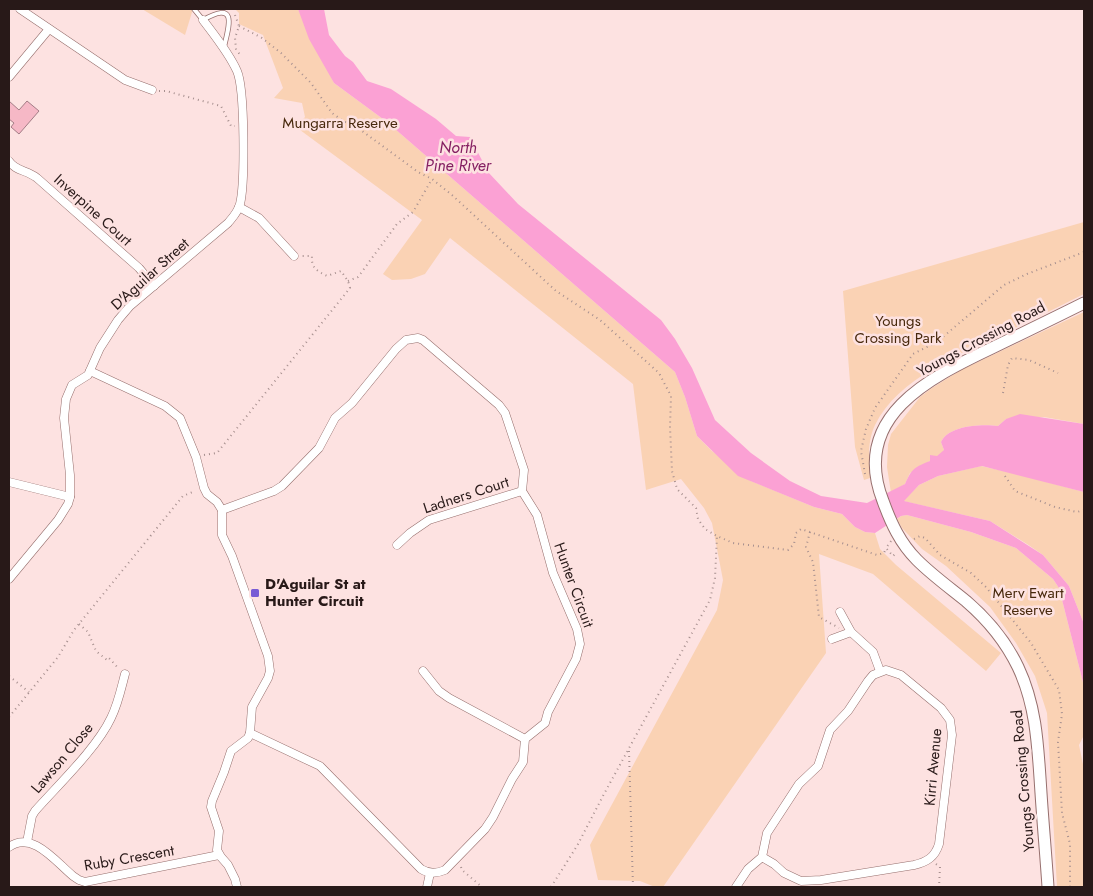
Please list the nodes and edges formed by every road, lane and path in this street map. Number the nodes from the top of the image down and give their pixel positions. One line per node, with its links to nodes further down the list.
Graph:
1 (20, 9): 4 (street)
2 (194, 9): 3 (lane)
3 (203, 20): 5 (street); 5 (lane)
4 (49, 29): 7 (street); 8 (street)
5 (224, 49): 9 (street)
6 (241, 56): 11 (path)
7 (9, 77)
8 (152, 90): 9 (path)
9 (243, 126): 12 (street)
10 (10, 166): 16 (street, Inverpine Court)
11 (432, 179): 15 (path); 31 (path)
12 (239, 207): 14 (street); 16 (street, D'Aguilar Street)
13 (1084, 252): 22 (path)
14 (294, 256): 15 (path)
15 (348, 281): 21 (path)
16 (154, 286): 18 (street, D'Aguilar Street)
17 (1084, 303): 64 (main road, Youngs Crossing Road)
18 (90, 371): 21 (street); 27 (street)
19 (1058, 374): 20 (path)
20 (1002, 393)
21 (196, 457): 25 (street)
22 (865, 476)
23 (1005, 476): 29 (path)
24 (9, 482): 27 (street)
25 (204, 488): 28 (street); 38 (path)
26 (522, 491): 28 (street); 33 (street, Ladners Court); 48 (street, Hunter Circuit)
27 (70, 497): 36 (street)
28 (222, 510): 47 (street)
29 (1084, 510)
30 (810, 532): 31 (path); 34 (path); 39 (path)
31 (717, 536): 49 (path)
32 (890, 539): 34 (path)
33 (397, 545)
34 (886, 548): 35 (path)
35 (898, 552)
36 (9, 579)
37 (840, 612): 39 (street)
38 (79, 624): 43 (path); 45 (path)
39 (851, 632): 40 (street); 42 (street)
40 (832, 639)
41 (423, 671): 48 (street)
42 (880, 671): 53 (street); 54 (street, Kirri Avenue)
43 (124, 674): 50 (street, Lawson Close)
44 (9, 676): 45 (path)
45 (29, 692): 46 (path)
46 (9, 717)
47 (250, 733): 52 (street); 56 (street)
48 (525, 740): 55 (street)
49 (629, 748): 60 (path); 61 (path)
50 (27, 842): 51 (street); 52 (street, Ruby Crescent)
51 (9, 847)
52 (219, 855): 57 (street)
53 (762, 857): 54 (street); 62 (street)
54 (931, 858): 63 (path)
55 (455, 859): 56 (street); 59 (path)
56 (430, 873): 58 (street)
57 (237, 887)
58 (426, 887)
59 (482, 887)
60 (551, 887)
61 (633, 887)
62 (736, 887)
63 (939, 887)
64 (1048, 887)

